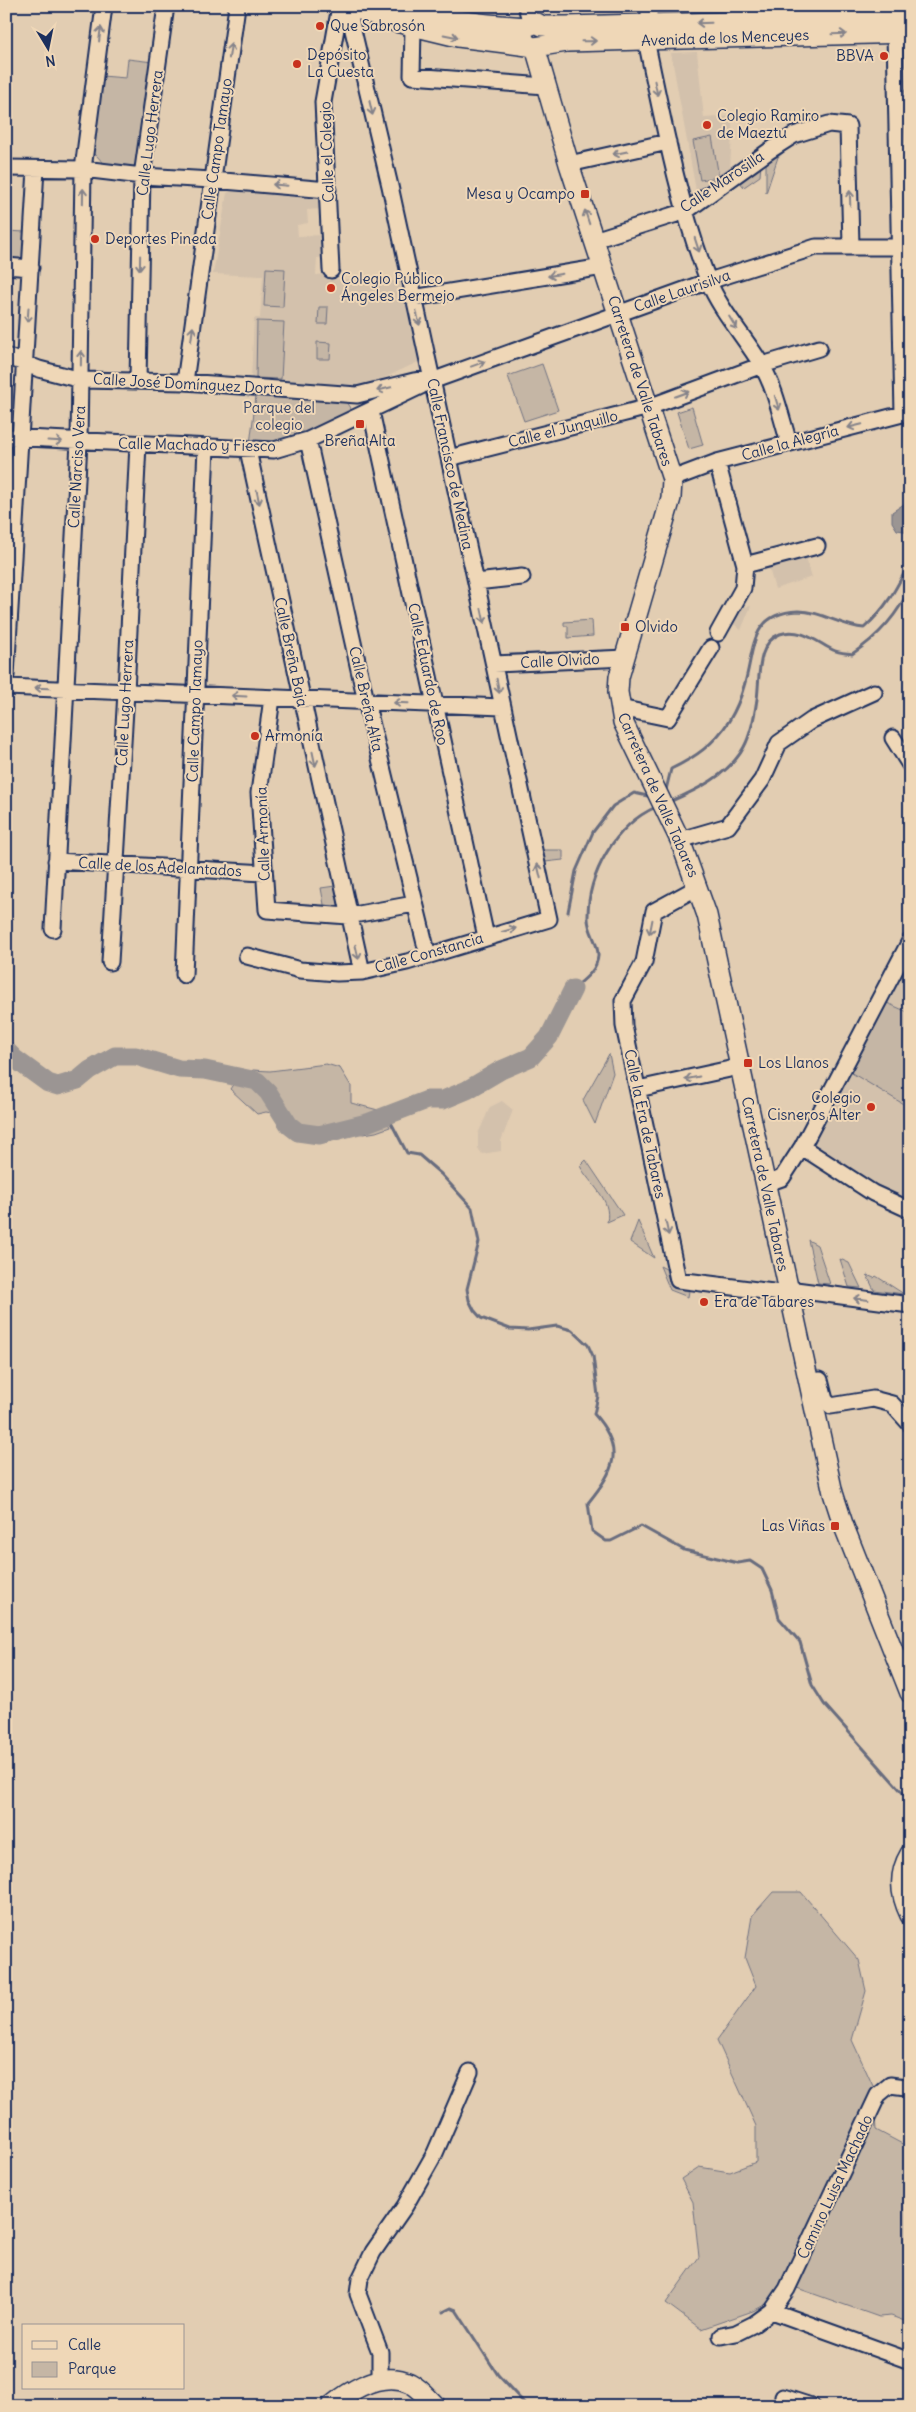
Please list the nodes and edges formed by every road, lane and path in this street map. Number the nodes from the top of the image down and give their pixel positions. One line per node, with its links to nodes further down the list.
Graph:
1 (104, 6): 18 (street, Calle Narciso Vera, one-way to 1)
2 (166, 6): 19 (street, Calle Lugo Herrera)
3 (237, 6): 20 (street, Calle Campo Tamayo, one-way to 3)
4 (399, 6): 11 (main road, Avenida de los Menceyes)
5 (348, 7): 10 (main road, Avenida de los Menceyes); 21 (street, Calle el Colegio); 31 (street, Calle Francisco de Medina, one-way to 31)
6 (829, 13): 7 (main road, Avenida de los Menceyes); 8 (main road, Avenida de los Menceyes)
7 (739, 14): 9 (main road, Avenida de los Menceyes, one-way to 9)
8 (910, 17)
9 (648, 23): 11 (main road, Avenida de los Menceyes); 12 (main road, Avenida de los Menceyes, one-way to 12); 14 (street, one-way to 14)
10 (413, 27): 11 (main road, Avenida de los Menceyes, one-way to 11); 13 (street)
11 (533, 31): 13 (main road, Carretera de Valle Tabares)
12 (902, 33): 25 (street)
13 (545, 86): 15 (main road, Carretera de Valle Tabares)
14 (668, 142): 15 (street, one-way to 15); 22 (street)
15 (569, 164): 23 (main road, Carretera de Valle Tabares, one-way to 15)
16 (6, 168): 17 (street)
17 (36, 169): 18 (street); 28 (street)
18 (83, 169): 19 (street); 37 (street, Calle Narciso Vera, one-way to 18)
19 (142, 176): 20 (street); 39 (street, Calle Lugo Herrera, one-way to 39)
20 (212, 180): 21 (street, one-way to 20); 40 (street, Calle Campo Tamayo, one-way to 20)
21 (328, 190): 29 (street, Calle el Colegio)
22 (686, 210): 23 (street, Calle Marosilla); 24 (street, Calle Marosilla, one-way to 22); 30 (street, one-way to 30)
23 (594, 240): 27 (main road, Carretera de Valle Tabares)
24 (851, 246): 25 (street, Calle Laurisilva); 30 (street, Calle Laurisilva)
25 (905, 247): 44 (street)
26 (6, 266): 28 (street)
27 (603, 267): 31 (street, one-way to 31); 32 (main road, Carretera de Valle Tabares)
28 (31, 268): 35 (street, one-way to 35)
29 (331, 270)
30 (709, 281): 32 (street, Calle Laurisilva); 36 (street, one-way to 36)
31 (413, 298): 38 (street, Calle Francisco de Medina, one-way to 38)
32 (618, 313): 38 (street, Calle Laurisilva, one-way to 32); 42 (main road, Carretera de Valle Tabares)
33 (819, 348): 36 (street, Calle el Junquillo)
34 (6, 356): 35 (street, Calle José Domínguez Dorta)
35 (24, 363): 37 (street, Calle José Domínguez Dorta); 45 (street)
36 (762, 365): 42 (street, Calle el Junquillo, one-way to 36); 48 (street, one-way to 48)
37 (81, 380): 39 (street, Calle José Domínguez Dorta); 47 (street, Calle Narciso Vera)
38 (432, 380): 41 (street, Calle José Domínguez Dorta, one-way to 41); 43 (street, Calle Machado y Fiesco); 52 (street, Calle Francisco de Medina)
39 (138, 381): 40 (street, Calle José Domínguez Dorta)
40 (185, 382): 41 (street, Calle José Domínguez Dorta)
41 (357, 395): 43 (street, Calle Eduardo de Roo)
42 (649, 406): 52 (street, Calle el Junquillo); 54 (main road, Carretera de Valle Tabares)
43 (366, 413): 46 (street, Calle Machado y Fiesco); 72 (street, Calle Eduardo de Roo)
44 (906, 413): 48 (street, Calle la Alegría, one-way to 48)
45 (13, 438): 47 (street, Calle Machado y Fiesco, one-way to 47); 63 (street)
46 (308, 440): 51 (street, Calle Machado y Fiesco); 71 (street, Calle Breña Alta)
47 (80, 442): 49 (street, Calle Machado y Fiesco); 65 (street, Calle Narciso Vera)
48 (789, 442): 53 (street, Calle la Alegría)
49 (138, 444): 50 (street, Calle Machado y Fiesco); 66 (street, Calle Lugo Herrera)
50 (206, 447): 51 (street, Calle Machado y Fiesco); 68 (street, Calle Campo Tamayo)
51 (248, 450): 70 (street, Calle Breña Baja, one-way to 70)
52 (449, 458): 58 (street, Calle Francisco de Medina)
53 (717, 462): 54 (street, Calle la Alegría); 56 (street)
54 (672, 479): 61 (main road, Carretera de Valle Tabares)
55 (817, 546): 56 (street)
56 (745, 565): 59 (street)
57 (522, 577): 58 (street)
58 (476, 582): 62 (street, Calle Francisco de Medina, one-way to 62)
59 (718, 633)
60 (711, 648): 74 (street)
61 (625, 658): 62 (street, Calle Olvido); 74 (main road, Carretera de Valle Tabares)
62 (494, 664): 73 (street, Calle Francisco de Medina, one-way to 73)
63 (6, 676)
64 (6, 687): 65 (street, one-way to 64)
65 (65, 689): 66 (street); 78 (street, Calle Narciso Vera)
66 (126, 692): 68 (street); 79 (street, Calle Lugo Herrera)
67 (874, 692): 77 (street)
68 (196, 694): 69 (street, one-way to 68); 80 (street, Calle Campo Tamayo)
69 (272, 698): 70 (street); 81 (street, Calle Armonía)
70 (301, 699): 71 (street); 84 (street, Calle Breña Baja, one-way to 84)
71 (366, 702): 72 (street, one-way to 71); 83 (street, Calle Breña Alta)
72 (435, 704): 73 (street); 87 (street, Calle Eduardo de Roo)
73 (502, 707): 85 (street, Calle Francisco de Medina, one-way to 73)
74 (620, 708): 77 (main road, Carretera de Valle Tabares)
75 (893, 738): 76 (street)
76 (910, 765)
77 (680, 840): 82 (main road, Carretera de Valle Tabares)
78 (56, 861): 79 (street, Calle de los Adelantados); 86 (street, Calle Narciso Vera)
79 (117, 864): 80 (street, Calle de los Adelantados); 91 (street, Calle Lugo Herrera)
80 (189, 869): 81 (street, Calle de los Adelantados); 93 (street, Calle Campo Tamayo)
81 (264, 873): 84 (street, Calle Armonía)
82 (698, 887): 94 (main road, Carretera de Valle Tabares); 95 (street, Calle la Era de Tabares, one-way to 95)
83 (414, 904): 84 (street); 90 (street, Calle Breña Alta)
84 (348, 916): 92 (street, Calle Breña Baja, one-way to 92)
85 (549, 919): 87 (street, Calle Constancia, one-way to 85)
86 (53, 929)
87 (486, 937): 90 (street, Calle Constancia)
88 (910, 941): 96 (street)
89 (248, 956): 92 (street, Calle Constancia)
90 (428, 956): 92 (street, Calle Constancia)
91 (110, 962)
92 (362, 972)
93 (184, 975)
94 (739, 1068): 95 (street, one-way to 95); 97 (main road, Carretera de Valle Tabares)
95 (638, 1089): 99 (street, Calle la Era de Tabares, one-way to 99)
96 (802, 1147): 97 (street); 98 (street)
97 (765, 1184): 99 (main road, Carretera de Valle Tabares)
98 (910, 1210)
99 (788, 1292): 100 (street, one-way to 99); 101 (main road, Carretera de Valle Tabares)
100 (910, 1305)
101 (808, 1381): 102 (street); 103 (main road, Carretera de Valle Tabares)
102 (910, 1424)
103 (910, 1693)
104 (910, 1854): 105 (main road)
105 (910, 1915)
106 (470, 2072): 111 (street)
107 (910, 2090): 108 (street, Camino Luisa Machado)
108 (772, 2311): 109 (street); 110 (street)
109 (721, 2336)
110 (910, 2361)
111 (380, 2380): 113 (main road); 114 (main road)
112 (783, 2397): 115 (street)
113 (336, 2404)
114 (436, 2406)
115 (812, 2406)

